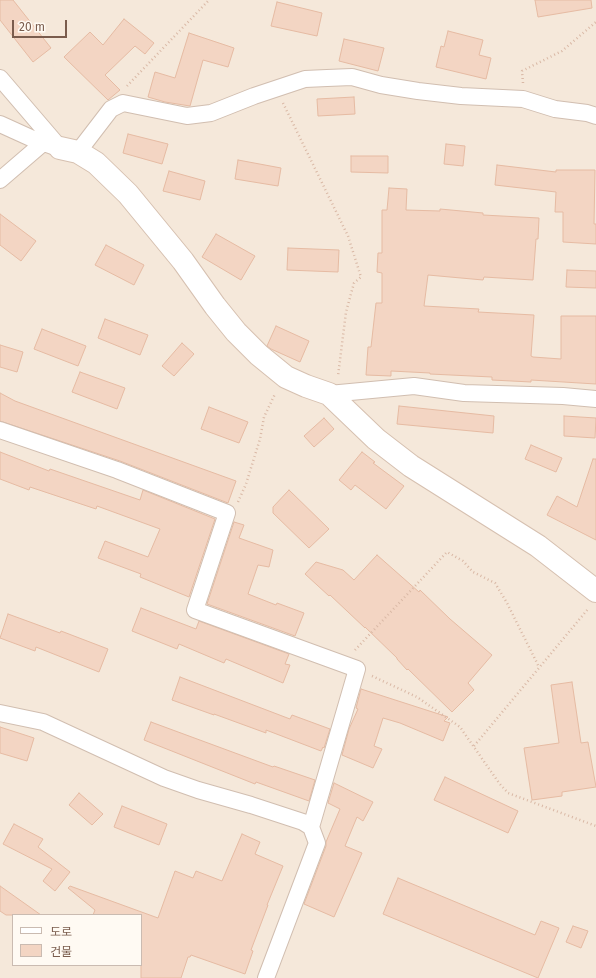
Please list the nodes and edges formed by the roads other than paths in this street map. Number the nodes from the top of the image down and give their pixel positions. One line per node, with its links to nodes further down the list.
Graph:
1 (0, 78): 4 (street)
2 (596, 116): 4 (street)
3 (0, 124): 4 (street)
4 (60, 148): 5 (street); 6 (street)
5 (0, 180)
6 (332, 394): 7 (street); 9 (street)
7 (596, 400)
8 (0, 430): 11 (street)
9 (594, 598)
10 (0, 713): 11 (street)
11 (311, 827): 12 (street)
12 (266, 978)

